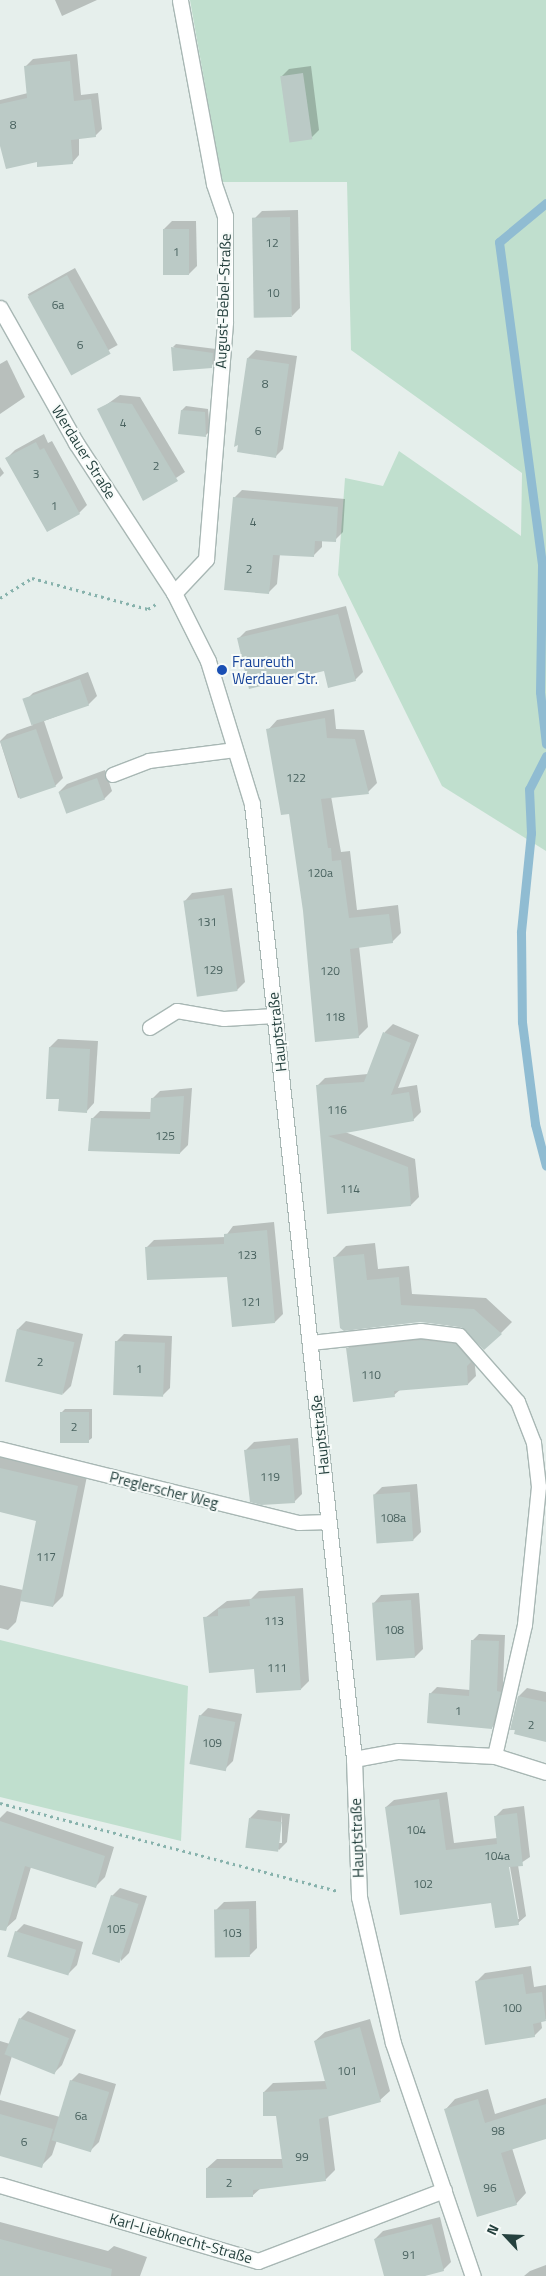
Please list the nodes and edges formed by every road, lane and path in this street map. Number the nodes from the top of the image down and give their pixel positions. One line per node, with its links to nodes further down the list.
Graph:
1 (180, 0): 3 (main road, August-Bebel-Straße)
2 (0, 308): 3 (main road, Werdauer Straße)
3 (174, 593): 4 (path); 5 (main road, Hauptstraße)
4 (0, 598)
5 (235, 750): 6 (lane); 7 (main road, Hauptstraße)
6 (113, 775)
7 (275, 1016): 8 (lane); 9 (main road, Hauptstraße)
8 (150, 1028)
9 (311, 1343): 11 (main road, Hauptstraße); 12 (lane)
10 (0, 1449): 11 (lane, Preglerscher Weg)
11 (329, 1522): 13 (main road, Hauptstraße)
12 (495, 1756): 13 (main road); 14 (main road)
13 (354, 1759): 16 (main road, Hauptstraße)
14 (546, 1772)
15 (0, 1803): 16 (path)
16 (359, 1897): 18 (main road, Hauptstraße)
17 (0, 2184): 18 (main road, Karl-Liebknecht-Straße)
18 (444, 2190): 19 (main road, Hauptstraße)
19 (473, 2276)

